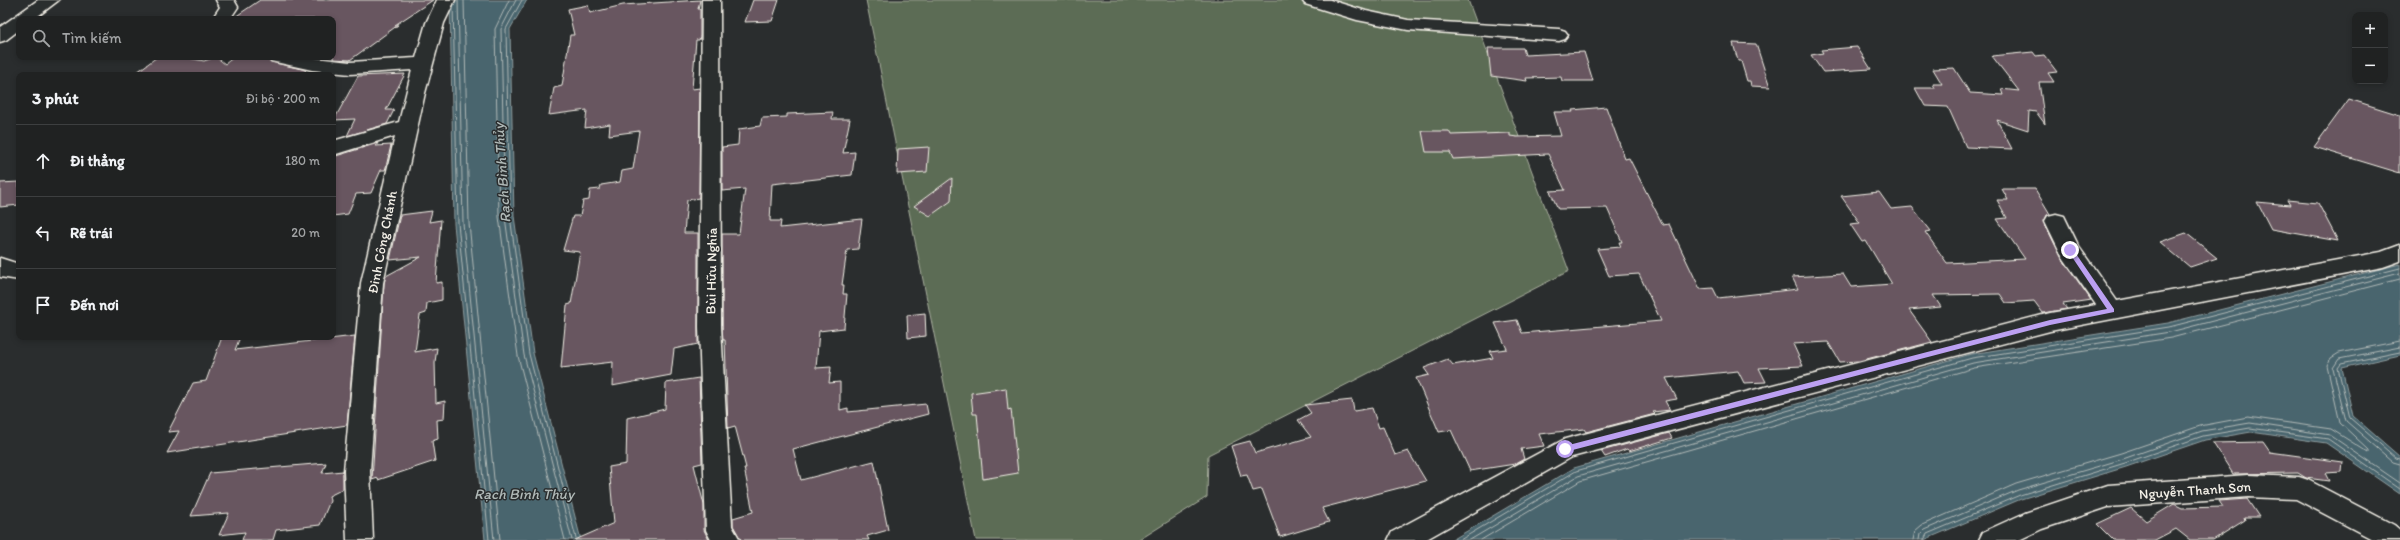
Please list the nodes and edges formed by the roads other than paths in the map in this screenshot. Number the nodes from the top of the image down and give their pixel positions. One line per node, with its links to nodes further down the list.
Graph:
1 (50, 0): 6 (street)
2 (226, 0): 7 (street)
3 (446, 0): 12 (street, Đinh Công Chánh)
4 (711, 0): 22 (street, Bùi Hữu Nghĩa)
5 (1311, 0): 9 (street)
6 (26, 16)
7 (222, 16)
8 (16, 24): 10 (street)
9 (1559, 35)
10 (0, 36)
11 (293, 60): 12 (street)
12 (423, 63): 13 (street, Đinh Công Chánh)
13 (407, 126): 14 (street); 21 (street, Đinh Công Chánh)
14 (336, 147)
15 (2056, 221): 19 (street)
16 (2400, 253): 19 (street)
17 (0, 266): 18 (street)
18 (16, 272)
19 (2112, 310): 23 (street)
20 (2393, 531): 24 (street, Nguyễn Thanh Sơn)
21 (360, 540)
22 (727, 540)
23 (1401, 540)
24 (1992, 540)

